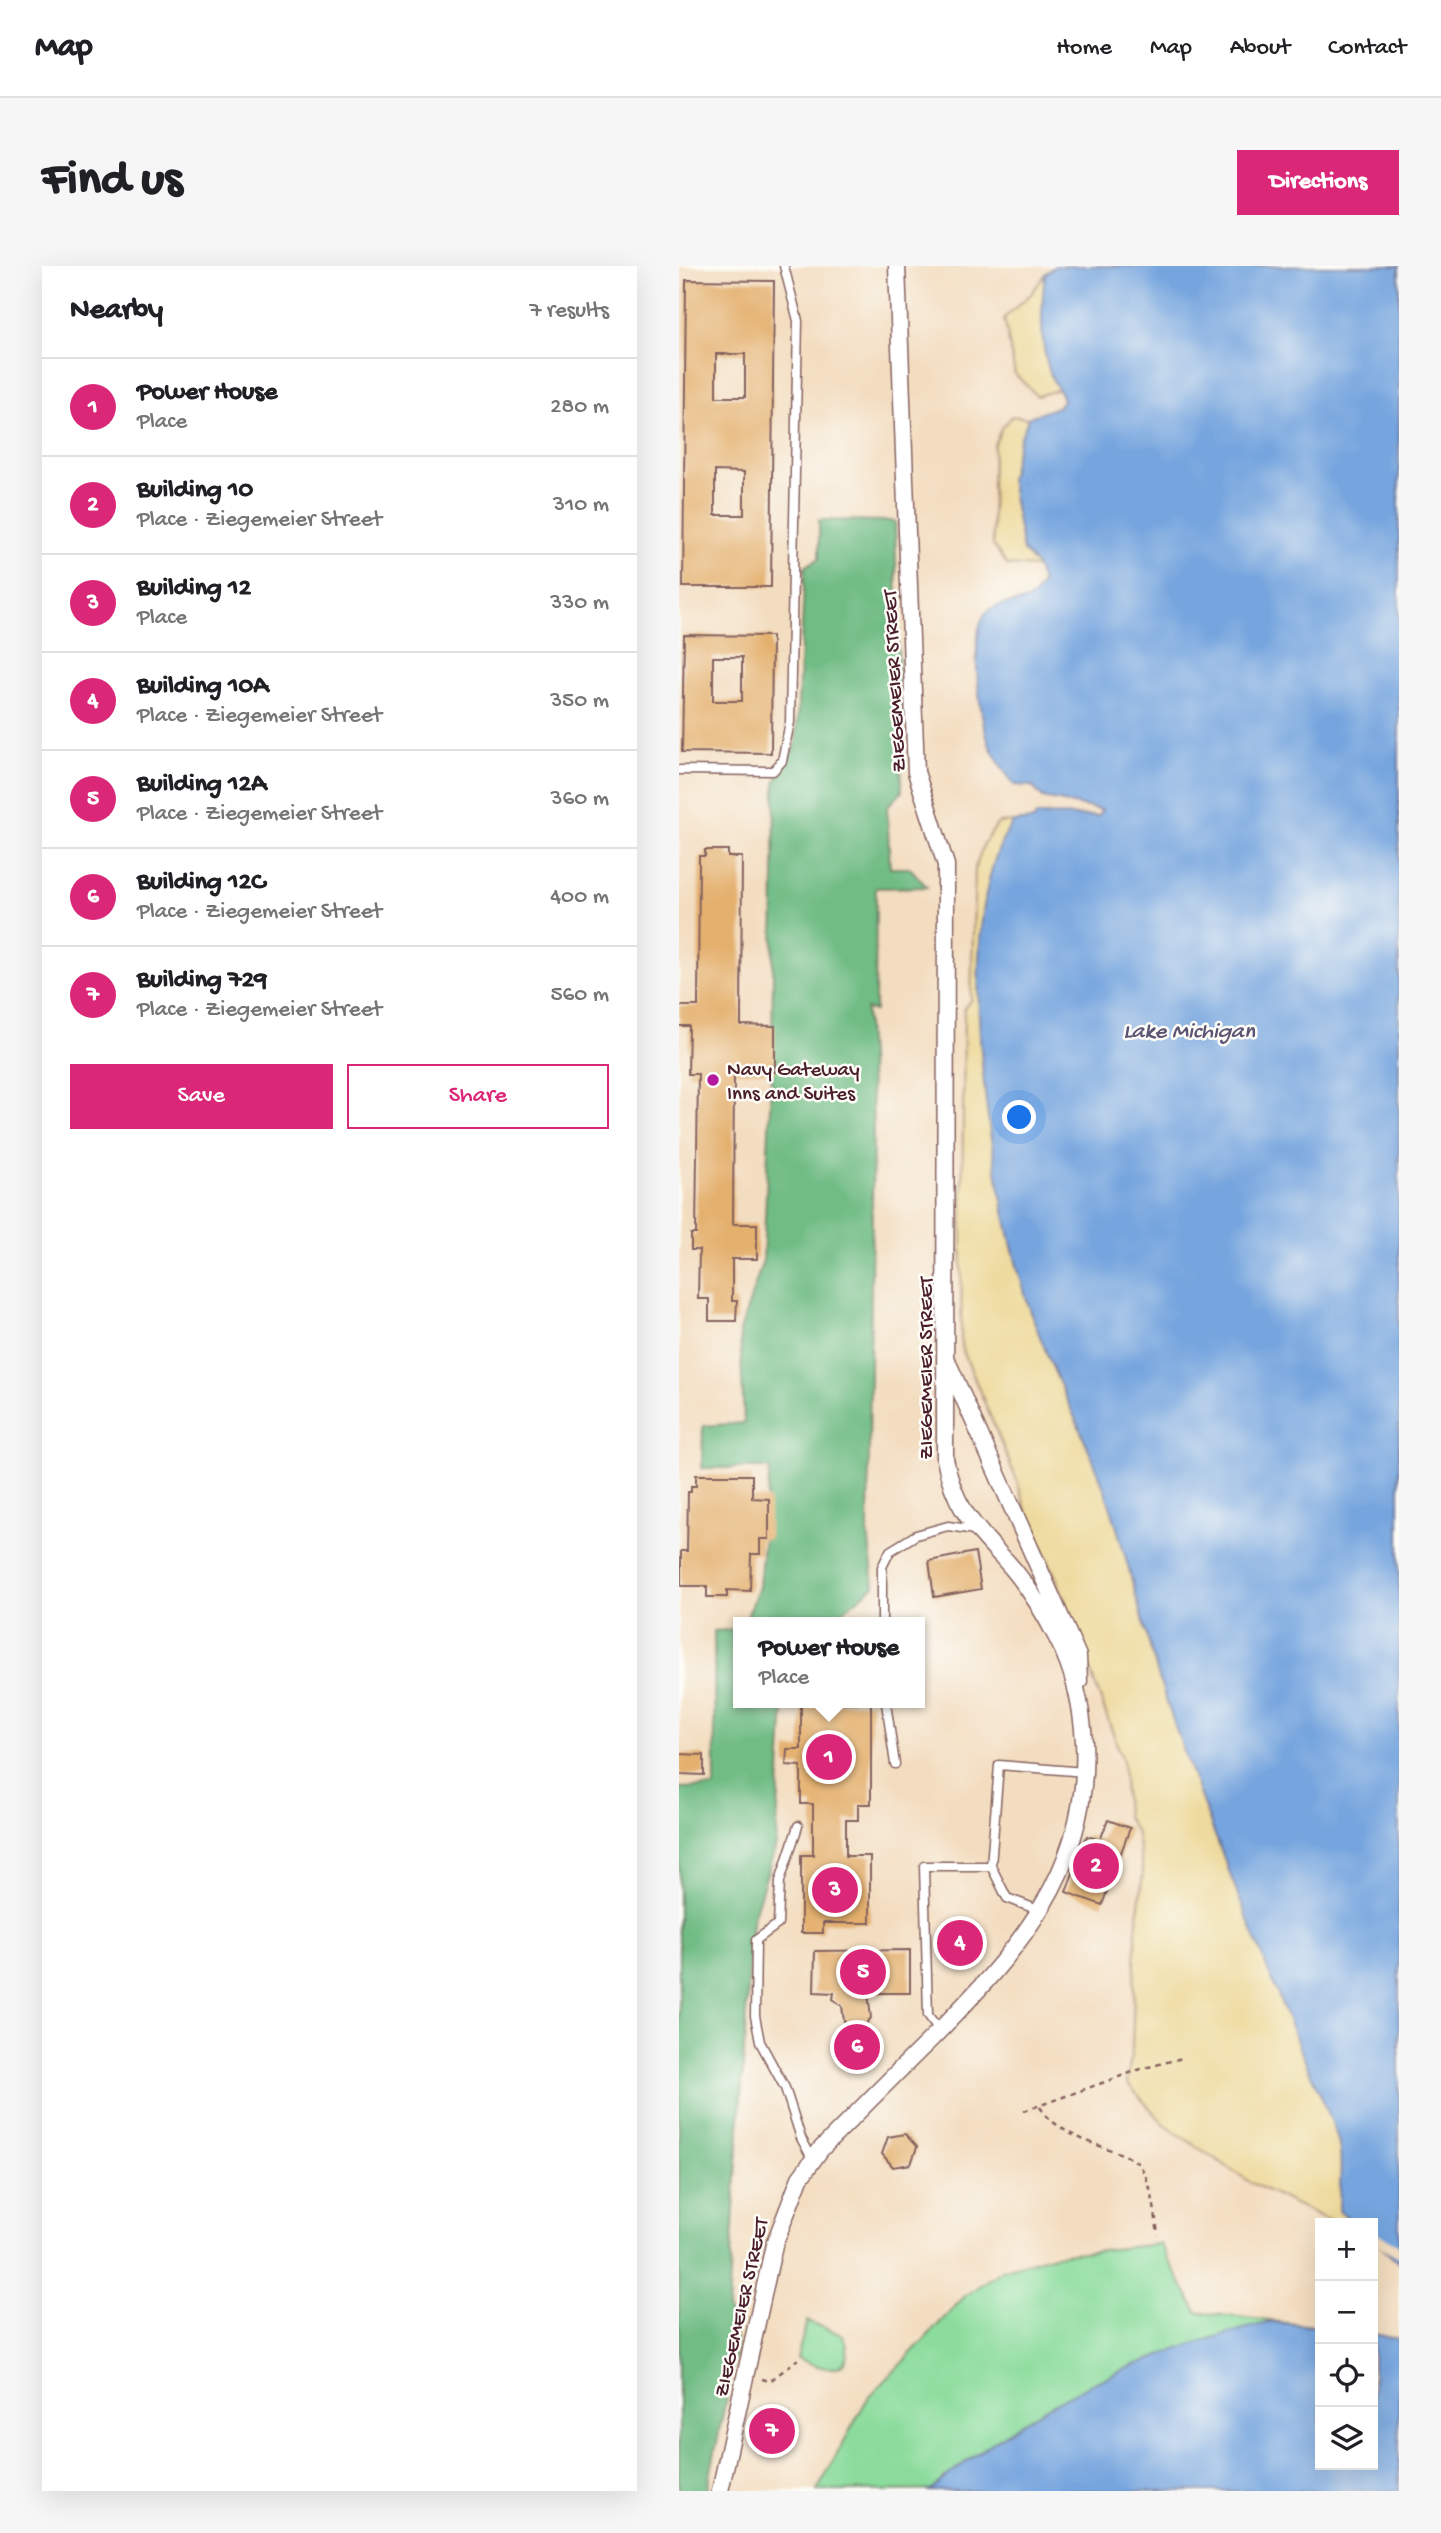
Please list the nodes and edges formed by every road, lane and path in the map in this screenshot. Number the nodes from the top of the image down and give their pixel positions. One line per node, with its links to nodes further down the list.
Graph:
1 (784, 266): 3 (lane)
2 (897, 266): 4 (street, ZIEGEMEIER STREET)
3 (679, 770)
4 (945, 1358): 5 (street, ZIEGEMEIER STREET); 8 (street)
5 (975, 1530): 6 (lane); 8 (street, ZIEGEMEIER STREET)
6 (882, 1617)
7 (886, 1708): 9 (lane)
8 (1081, 1711): 10 (street, ZIEGEMEIER STREET)
9 (895, 1764)
10 (1085, 1772): 12 (lane); 13 (street, ZIEGEMEIER STREET)
11 (798, 1826): 18 (lane)
12 (991, 1866): 13 (lane); 14 (lane)
13 (1041, 1911): 14 (street, ZIEGEMEIER STREET)
14 (939, 2030): 18 (street, ZIEGEMEIER STREET)
15 (1182, 2058): 16 (path)
16 (1040, 2107): 17 (path); 19 (path)
17 (1024, 2111)
18 (813, 2160): 21 (street, ZIEGEMEIER STREET)
19 (1158, 2235)
20 (799, 2359): 21 (path)
21 (745, 2376): 22 (street, ZIEGEMEIER STREET)
22 (720, 2491)

